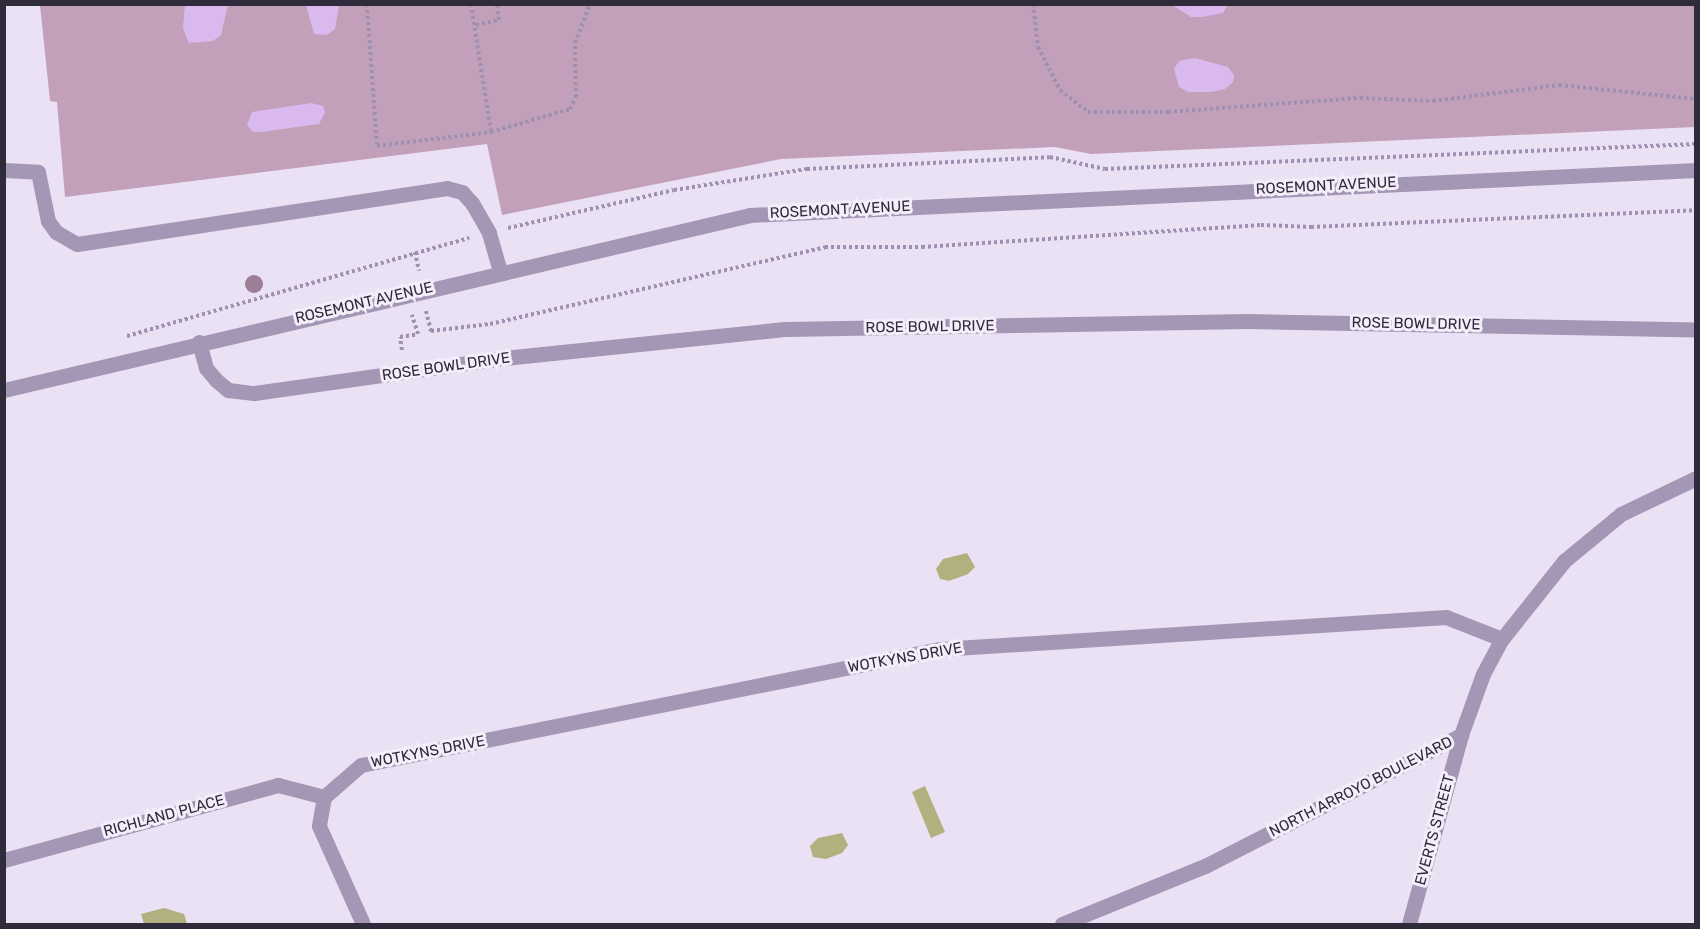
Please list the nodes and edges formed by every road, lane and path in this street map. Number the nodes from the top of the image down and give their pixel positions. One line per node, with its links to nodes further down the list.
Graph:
1 (367, 4): 8 (path)
2 (471, 4): 6 (path)
3 (497, 4): 6 (path)
4 (590, 4): 8 (path)
5 (1033, 4): 7 (path)
6 (476, 25): 8 (path)
7 (1695, 99)
8 (491, 132)
9 (4, 170): 13 (street)
10 (1695, 170): 13 (street, ROSEMONT AVENUE)
11 (1695, 210): 14 (path)
12 (415, 252): 14 (path)
13 (500, 271): 14 (street, ROSEMONT AVENUE)
14 (423, 289): 17 (street, ROSEMONT AVENUE)
15 (410, 311): 18 (path)
16 (1695, 330): 17 (street, ROSE BOWL DRIVE)
17 (199, 342): 19 (street, ROSEMONT AVENUE)
18 (402, 350)
19 (4, 390)
20 (1695, 478): 21 (street, NORTH ARROYO BOULEVARD)
21 (1502, 639): 22 (street, NORTH ARROYO BOULEVARD); 23 (street, WOTKYNS DRIVE)
22 (1461, 735): 26 (street, NORTH ARROYO BOULEVARD); 27 (street, EVERTS STREET)
23 (324, 797): 24 (street, RICHLAND PLACE); 25 (street)
24 (4, 860)
25 (363, 924)
26 (1062, 924)
27 (1409, 924)

